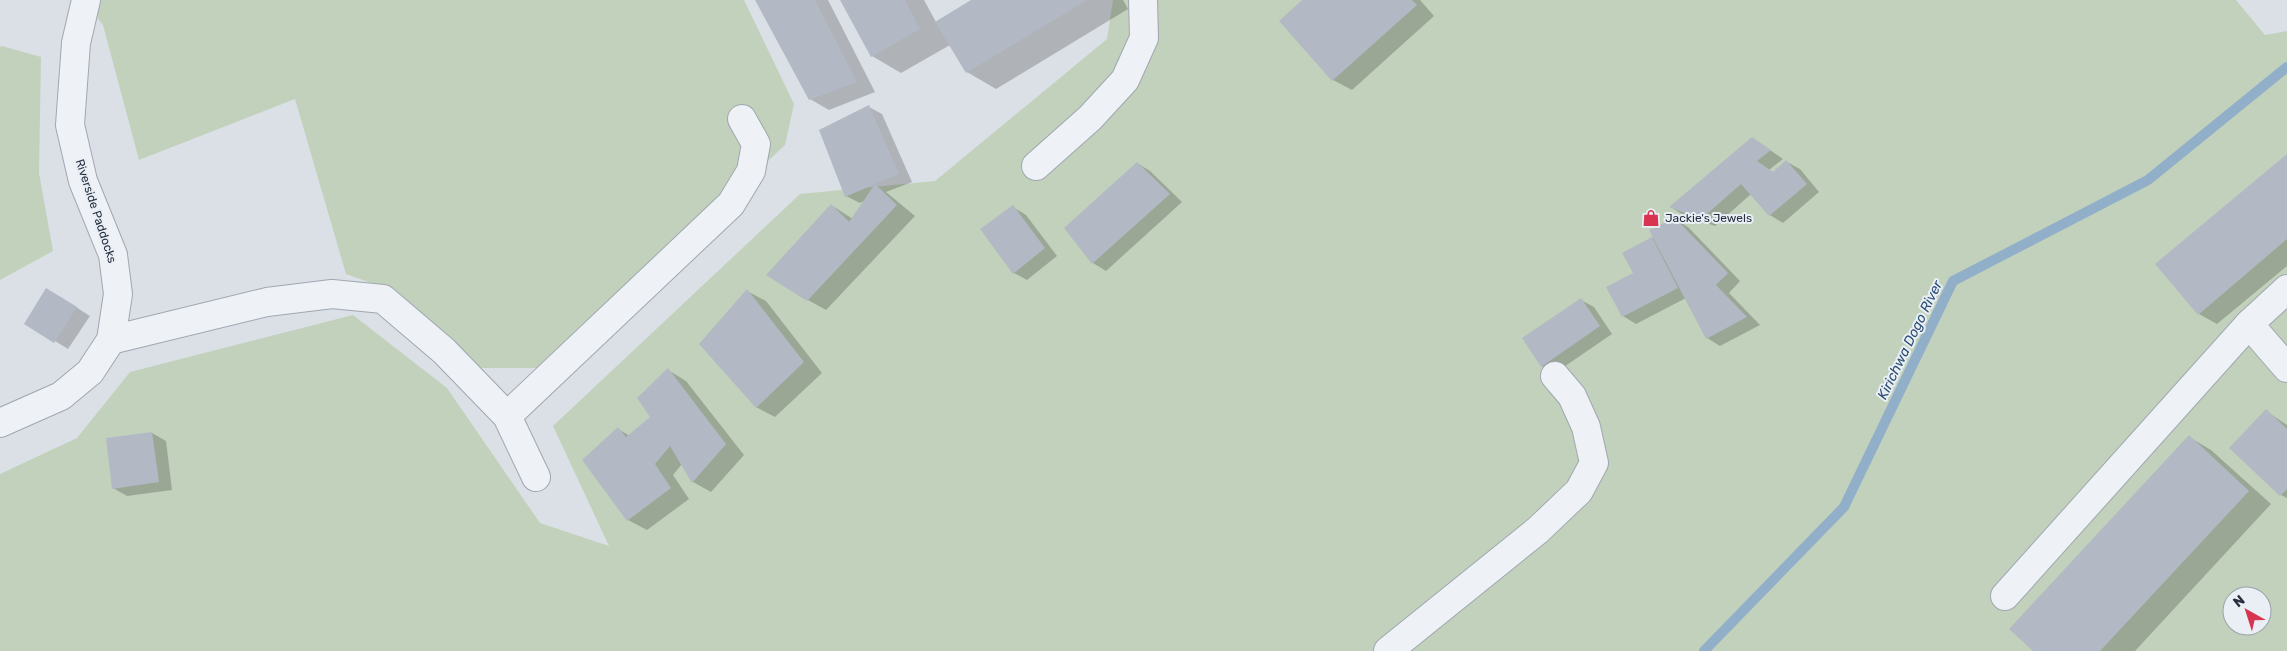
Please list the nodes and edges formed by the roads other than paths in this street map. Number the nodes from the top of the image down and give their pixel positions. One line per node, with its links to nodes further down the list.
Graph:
1 (86, 0): 7 (street, Riverside Paddocks)
2 (1144, 0): 4 (street)
3 (742, 119): 10 (street)
4 (1036, 166)
5 (2287, 290): 6 (street)
6 (2249, 324): 8 (street); 13 (street)
7 (111, 340): 10 (street); 11 (street, Riverside Paddocks)
8 (2287, 368)
9 (1555, 376): 14 (street)
10 (507, 416): 12 (street)
11 (0, 423)
12 (536, 477)
13 (2005, 596)
14 (1388, 651)

